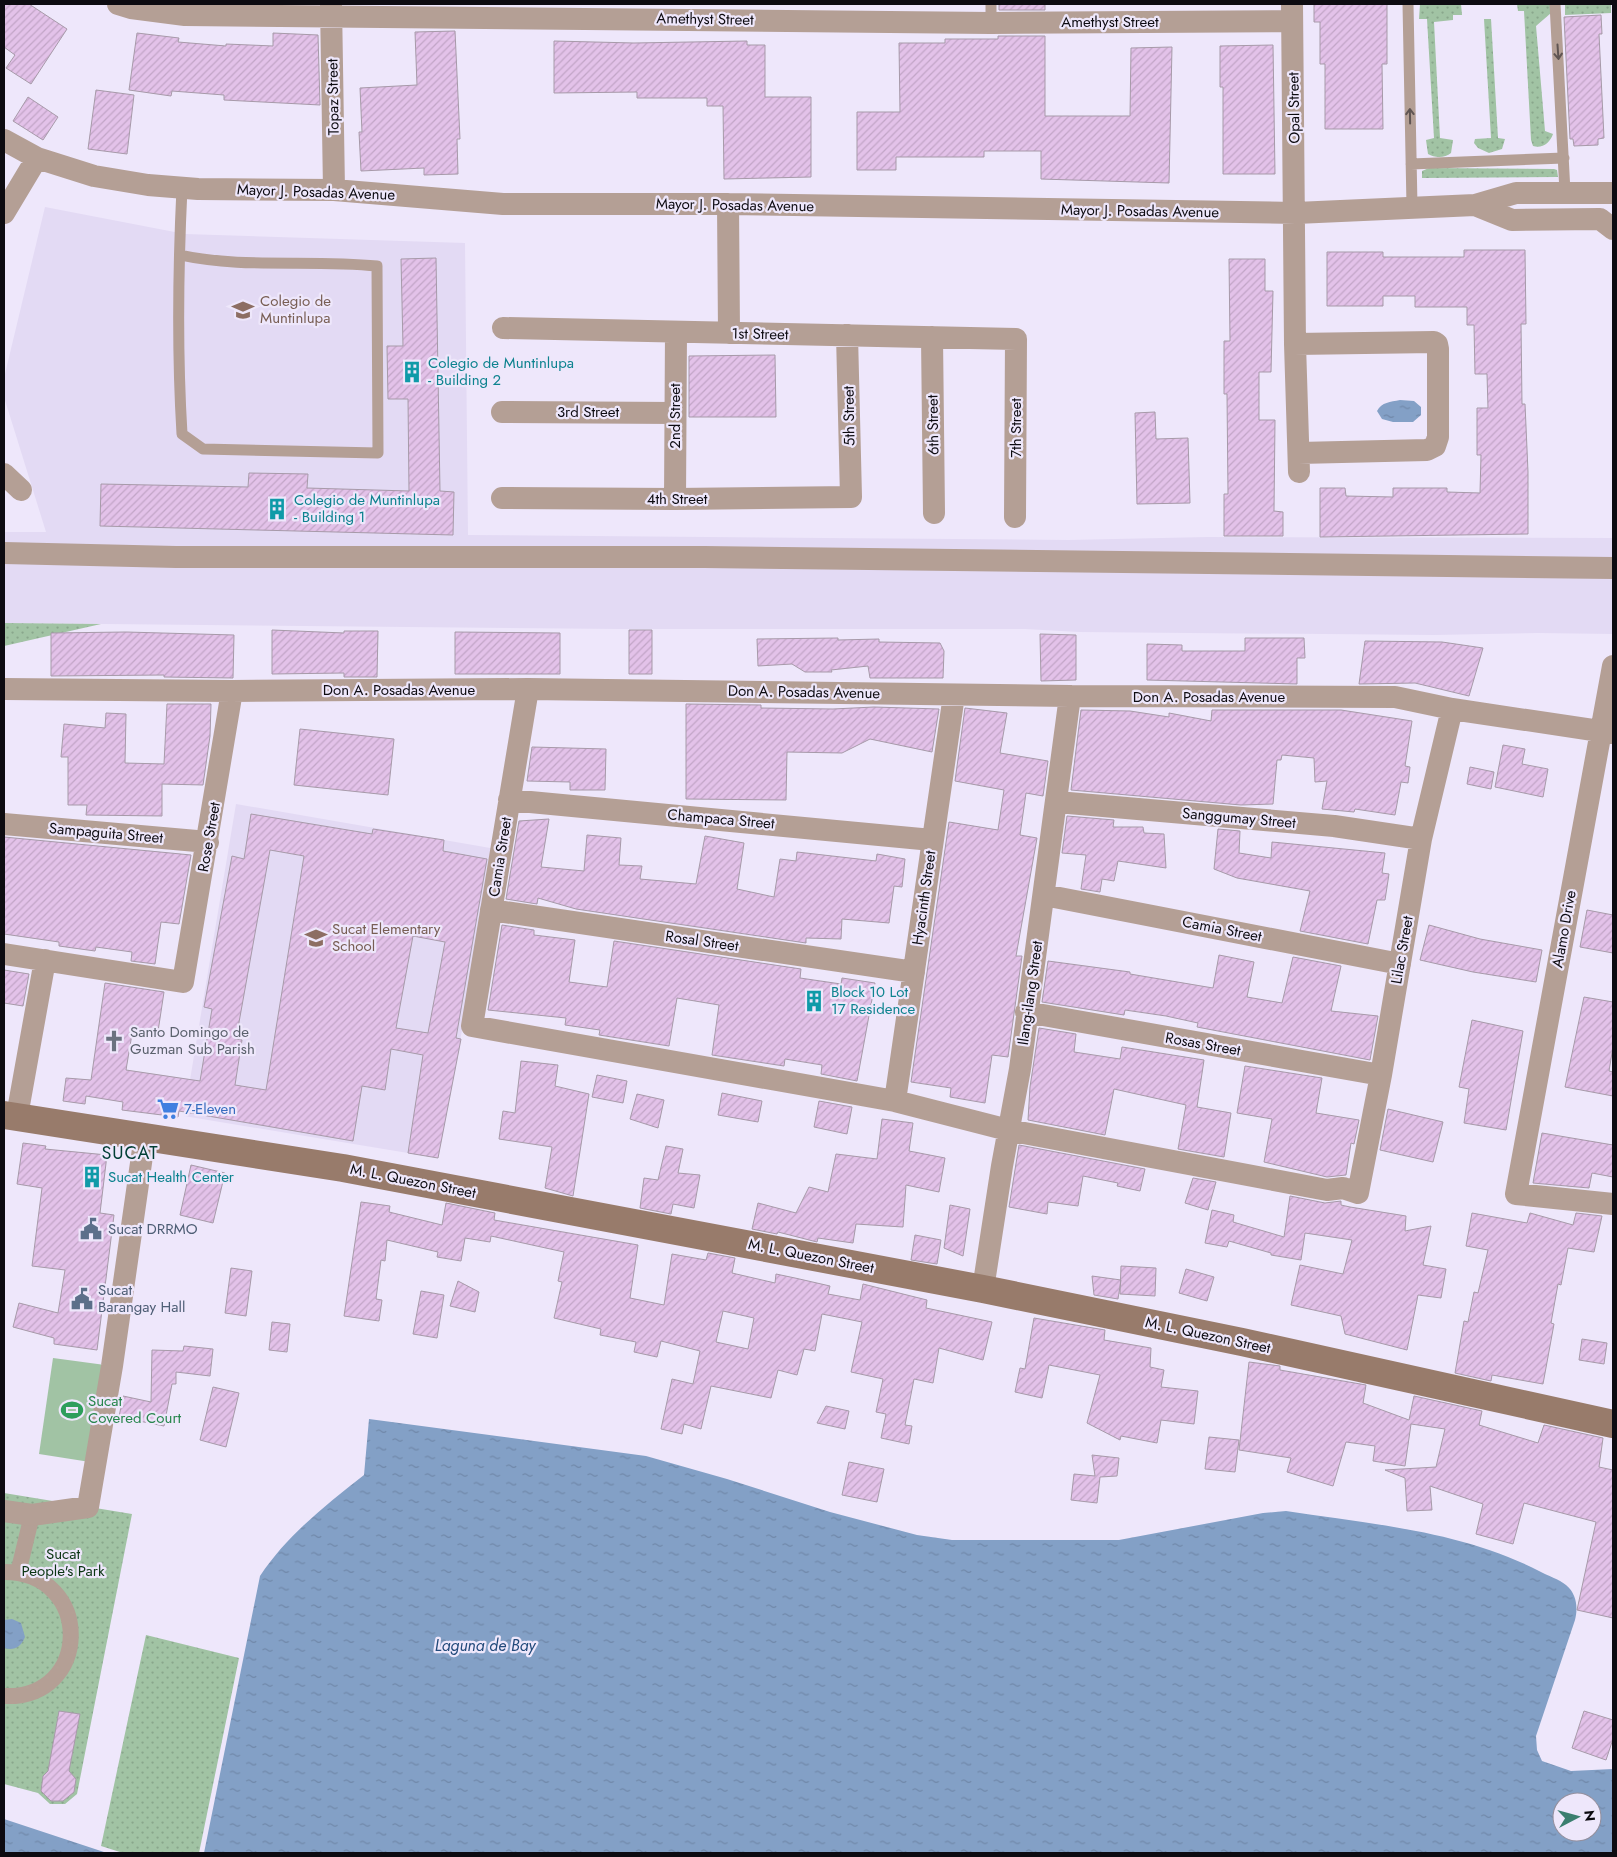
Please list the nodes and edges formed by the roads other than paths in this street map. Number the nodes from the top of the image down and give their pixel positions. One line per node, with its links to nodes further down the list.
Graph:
1 (118, 4): 4 (street, Amethyst Street)
2 (1408, 4): 10 (lane, one-way to 2)
3 (1555, 4): 9 (lane, one-way to 9)
4 (332, 9): 6 (street, Amethyst Street); 12 (street, Topaz Street)
5 (1292, 12): 6 (street, Amethyst Street); 19 (street, Opal Street)
6 (991, 13)
7 (4, 140): 8 (street, Mayor J. Posadas Avenue)
8 (37, 158): 11 (street, Mayor J. Posadas Avenue); 18 (street)
9 (1564, 158): 10 (lane); 13 (lane)
10 (1411, 164): 17 (lane)
11 (182, 188): 12 (street, Mayor J. Posadas Avenue); 21 (lane)
12 (334, 190): 15 (street, Mayor J. Posadas Avenue)
13 (1565, 192): 14 (street, Mayor J. Posadas Avenue); 16 (street, Mayor J. Posadas Avenue)
14 (1613, 193)
15 (728, 204): 19 (street, Mayor J. Posadas Avenue); 24 (street)
16 (1475, 205): 17 (street, Mayor J. Posadas Avenue); 20 (street, Mayor J. Posadas Avenue)
17 (1412, 206): 19 (street, Mayor J. Posadas Avenue)
18 (4, 213)
19 (1296, 213): 28 (street, Opal Street)
20 (1613, 229)
21 (180, 255): 21 (lane)
22 (504, 328): 23 (street, 1st Street)
23 (676, 332): 24 (street, 1st Street); 30 (street, 2nd Street)
24 (729, 333): 25 (street, 1st Street)
25 (847, 336): 26 (street, 1st Street); 33 (street, 5th Street)
26 (932, 338): 27 (street, 1st Street); 36 (street, 6th Street)
27 (1016, 339): 37 (street, 7th Street)
28 (1295, 344): 28 (street, Opal Street)
29 (502, 412): 30 (street, 3rd Street)
30 (675, 413): 35 (street, 2nd Street)
31 (4, 474): 32 (street)
32 (20, 490)
33 (851, 497): 35 (street, 4th Street)
34 (502, 498): 35 (street, 4th Street)
35 (675, 499)
36 (934, 513)
37 (1015, 517)
38 (4, 554): 39 (street)
39 (1613, 568)
40 (1613, 666): 47 (street, Alamo Drive)
41 (4, 689): 43 (street, Don A. Posadas Avenue)
42 (528, 689): 43 (street, Don A. Posadas Avenue); 44 (street, Don A. Posadas Avenue); 48 (street, Camia Street)
43 (232, 691): 53 (street, Rose Street)
44 (954, 695): 45 (street, Don A. Posadas Avenue); 52 (street, Hyacinth Street)
45 (1070, 696): 46 (street, Don A. Posadas Avenue); 49 (street, Ilang-ilang Street)
46 (1452, 708): 47 (street, Don A. Posadas Avenue); 51 (street, Lilac Street)
47 (1607, 733): 66 (street, Alamo Drive)
48 (509, 800): 52 (street, Champaca Street); 55 (street, Camia Street)
49 (1057, 802): 51 (street, Sanggumay Street); 54 (street, Ilang-ilang Street)
50 (4, 824): 53 (street, Sampaguita Street)
51 (1421, 839): 58 (street, Lilac Street)
52 (932, 840): 59 (street, Hyacinth Street)
53 (208, 842): 57 (street, Rose Street)
54 (1044, 895): 58 (street, Camia Street); 60 (street, Ilang-ilang Street)
55 (491, 910): 59 (street, Rosal Street); 62 (street, Camia Street)
56 (4, 954): 57 (street)
57 (45, 960): 63 (street)
58 (1400, 964): 61 (street, Lilac Street)
59 (914, 972): 62 (street, Hyacinth Street)
60 (1026, 1012): 61 (street, Rosas Street); 64 (street, Ilang-ilang Street)
61 (1381, 1075): 64 (street, Lilac Street)
62 (895, 1101): 64 (street)
63 (11, 1115): 65 (main road, M. L. Quezon Street)
64 (1008, 1130): 67 (street, Ilang-ilang Street)
65 (145, 1135): 67 (main road, M. L. Quezon Street); 70 (street)
66 (1613, 1204)
67 (983, 1289): 68 (main road, M. L. Quezon Street)
68 (1613, 1424)
69 (4, 1510): 70 (street)
70 (32, 1515): 71 (street)
71 (11, 1572): 72 (street)
72 (4, 1696)

